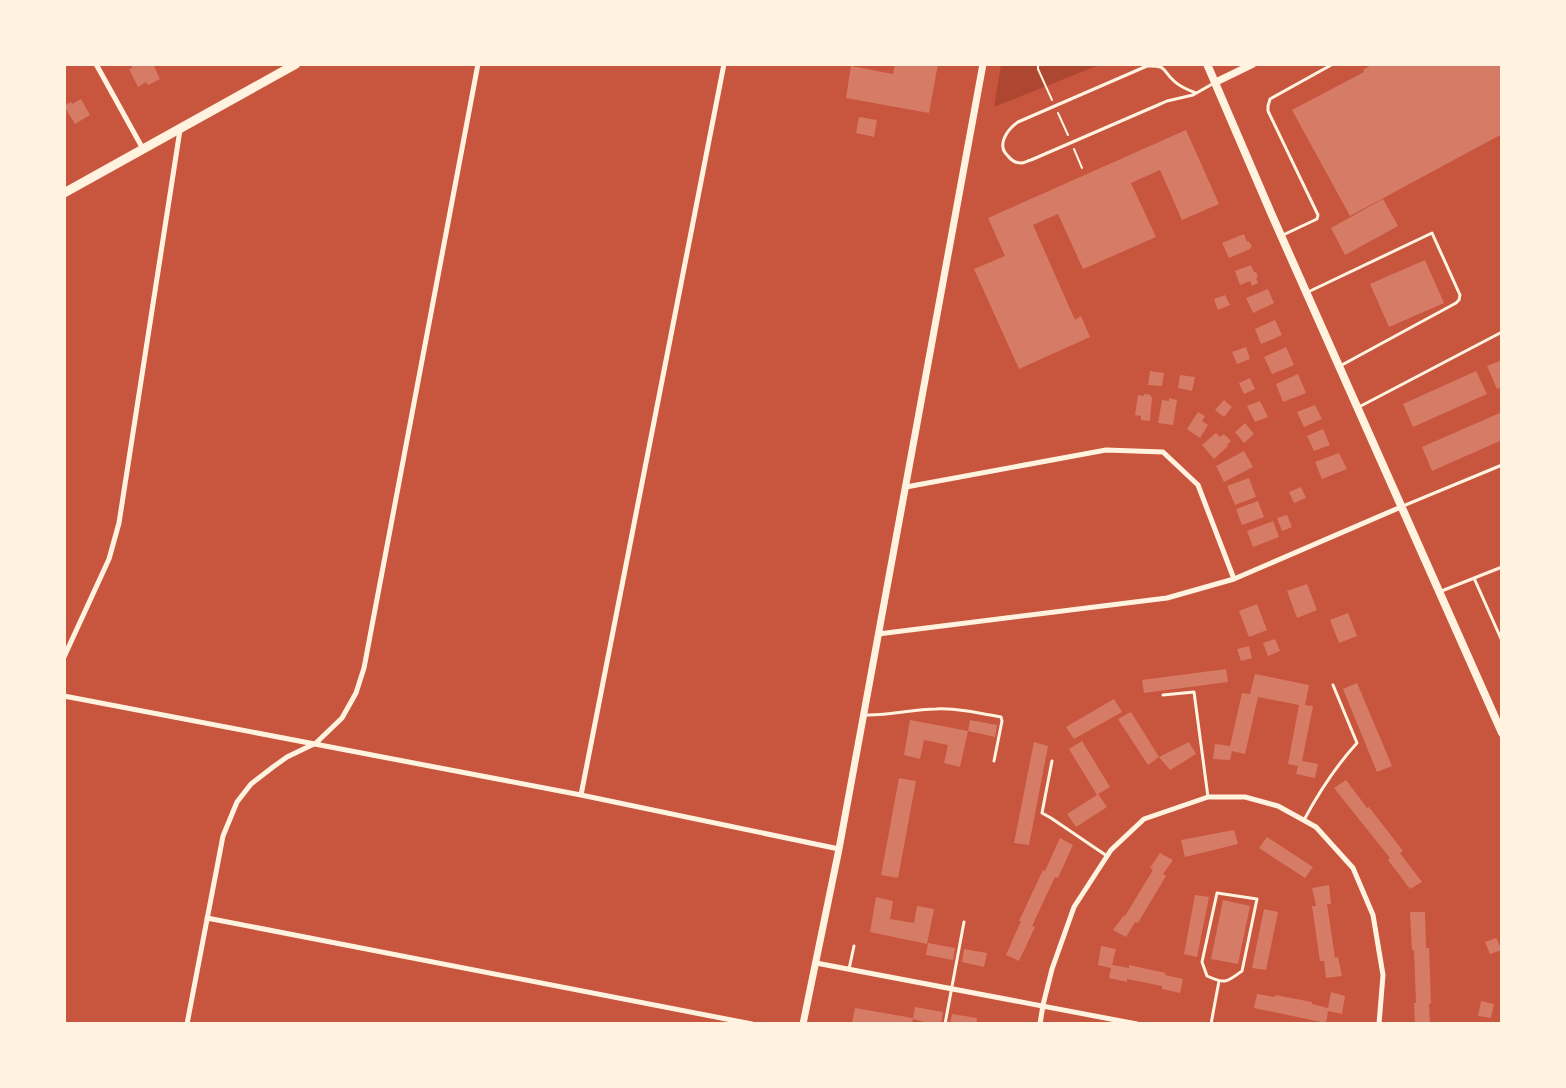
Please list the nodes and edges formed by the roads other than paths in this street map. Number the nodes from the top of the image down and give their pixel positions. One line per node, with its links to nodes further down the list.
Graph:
1 (96, 64): 12 (street)
2 (478, 64): 34 (street)
3 (724, 64): 37 (street)
4 (983, 64): 20 (street)
5 (1207, 64): 9 (main road)
6 (1253, 64): 9 (street)
7 (1333, 64): 14 (lane)
8 (293, 65): 11 (main road)
9 (1216, 82): 10 (lane); 14 (main road)
10 (1196, 93): 10 (lane)
11 (180, 130): 12 (main road); 28 (street)
12 (143, 149): 13 (main road)
13 (64, 193)
14 (1281, 236): 15 (main road)
15 (1306, 292): 17 (main road); 17 (lane)
16 (1502, 332): 18 (lane)
17 (1339, 366): 18 (main road)
18 (1357, 408): 21 (main road)
19 (1502, 465): 21 (lane)
20 (906, 487): 24 (street); 26 (street)
21 (1401, 507): 24 (street); 25 (main road)
22 (1502, 567): 23 (lane)
23 (1474, 578): 25 (lane); 27 (lane)
24 (1234, 579): 26 (street)
25 (1439, 592): 33 (main road)
26 (878, 634): 32 (street)
27 (1502, 641)
28 (64, 657)
29 (1333, 685): 39 (lane)
30 (1163, 695): 38 (lane)
31 (64, 696): 34 (street)
32 (863, 715): 36 (lane); 40 (street)
33 (1502, 733)
34 (316, 743): 37 (street); 42 (street)
35 (1052, 760): 41 (lane)
36 (994, 761)
37 (581, 795): 40 (street)
38 (1208, 797): 39 (street); 41 (street)
39 (1304, 820): 57 (street)
40 (839, 849): 45 (street)
41 (1107, 856): 49 (street)
42 (207, 918): 50 (street); 51 (street)
43 (964, 922): 48 (lane)
44 (854, 946): 46 (lane)
45 (816, 963): 46 (street); 52 (street)
46 (849, 969): 48 (street)
47 (1219, 981): 47 (lane); 56 (lane)
48 (951, 988): 49 (street); 53 (lane)
49 (1043, 1005): 54 (street); 55 (street)
50 (187, 1023)
51 (752, 1023)
52 (803, 1023)
53 (945, 1023)
54 (1040, 1023)
55 (1137, 1023)
56 (1211, 1023)
57 (1378, 1023)

